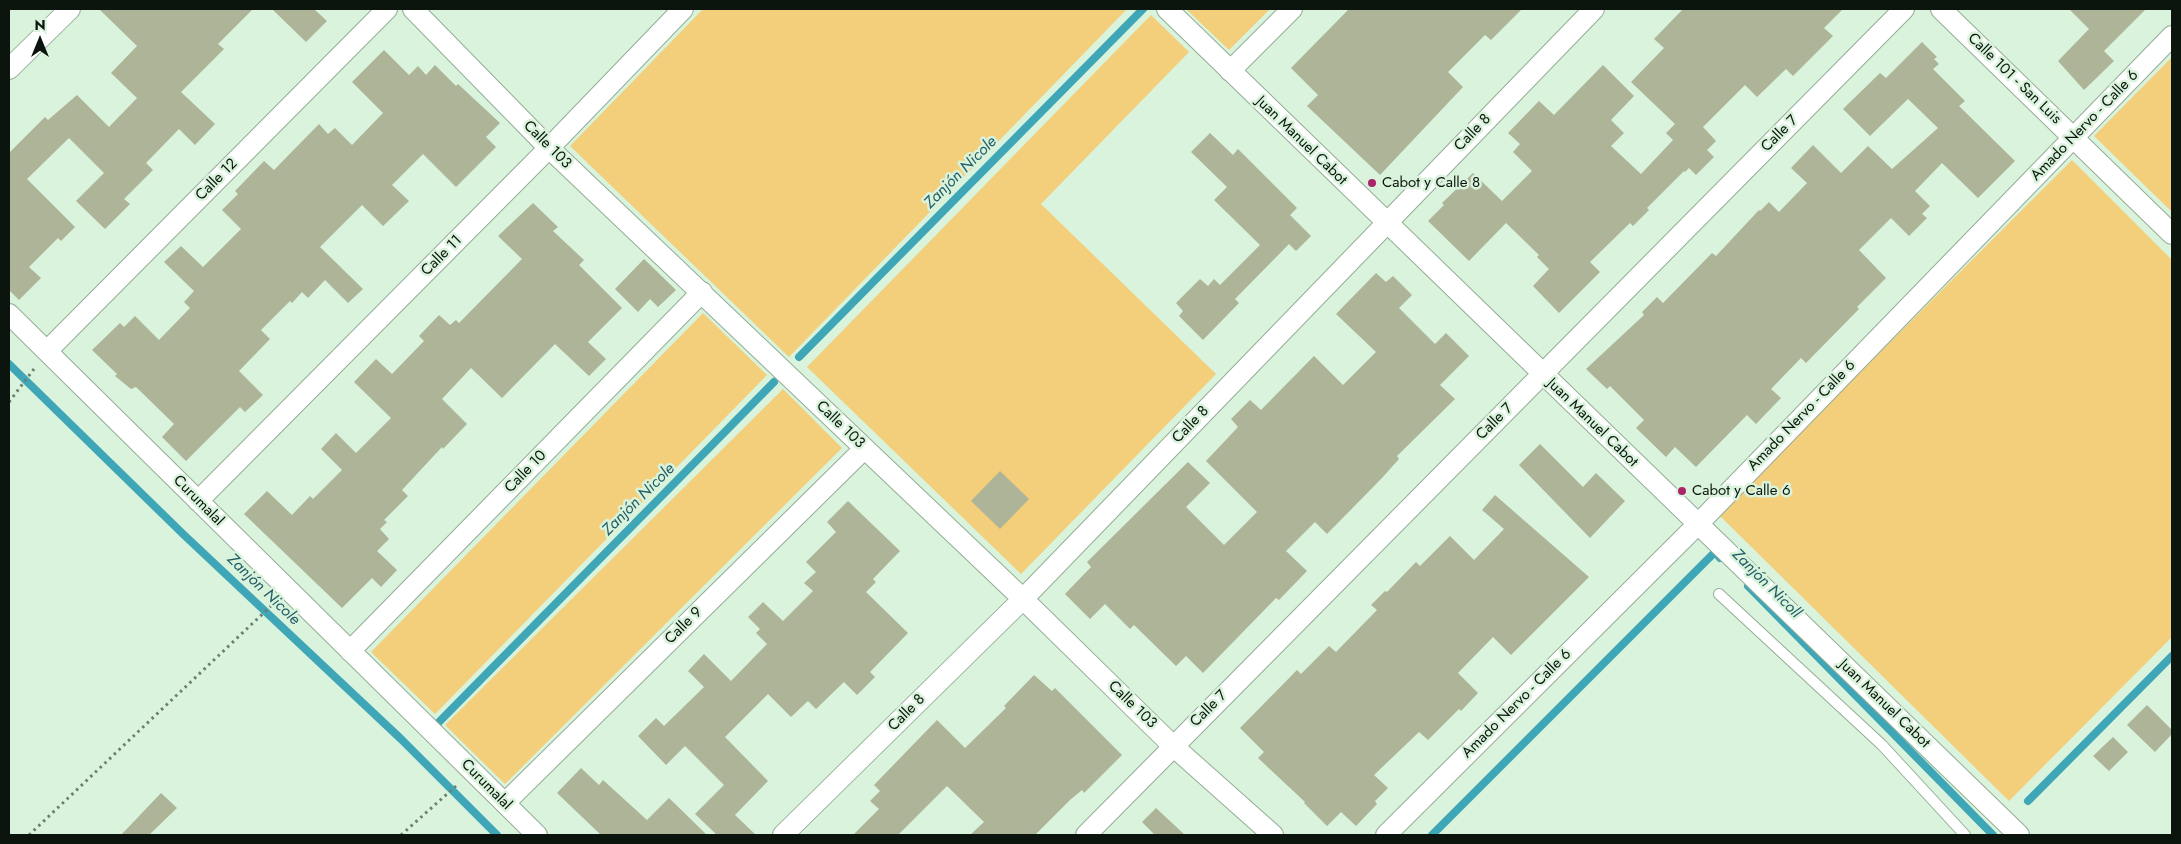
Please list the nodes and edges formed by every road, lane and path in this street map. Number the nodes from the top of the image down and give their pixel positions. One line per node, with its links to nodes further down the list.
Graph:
1 (70, 9): 11 (street)
2 (387, 9): 19 (street, Calle 12)
3 (413, 9): 14 (street, Calle 103)
4 (683, 9): 14 (street, Calle 11)
5 (1167, 9): 12 (street, Juan Manuel Cabot)
6 (1292, 9): 12 (street)
7 (1594, 9): 15 (street, Calle 8)
8 (1904, 9): 20 (street, Calle 7)
9 (1941, 9): 13 (street, Calle 101 - San Luis)
10 (2172, 36): 13 (street, Amado Nervo - Calle 6)
11 (9, 69)
12 (1230, 72): 15 (street, Juan Manuel Cabot)
13 (2074, 137): 16 (street, Calle 101 - San Luis); 24 (street, Amado Nervo - Calle 6)
14 (549, 148): 17 (street, Calle 103); 23 (street, Calle 11)
15 (1386, 223): 20 (street, Juan Manuel Cabot); 27 (street, Calle 8)
16 (2172, 234)
17 (702, 292): 22 (street, Calle 103); 28 (street, Calle 10)
18 (9, 314): 19 (street, Curumalal)
19 (41, 359): 21 (path); 23 (street, Curumalal)
20 (1542, 374): 24 (street, Juan Manuel Cabot); 29 (street, Calle 7)
21 (9, 402)
22 (864, 449): 27 (street, Calle 103); 31 (street, Calle 9)
23 (198, 501): 28 (street, Curumalal)
24 (1699, 523): 38 (street, Amado Nervo - Calle 6); 40 (street, Juan Manuel Cabot)
25 (1719, 594): 39 (lane)
26 (278, 599): 32 (path)
27 (1023, 599): 29 (street, Calle 103); 35 (street, Calle 8)
28 (350, 651): 31 (street, Curumalal)
29 (1173, 746): 36 (street, Calle 7); 37 (street, Calle 103)
30 (459, 784): 33 (path)
31 (505, 803): 34 (street, Curumalal)
32 (29, 835)
33 (401, 835)
34 (537, 835)
35 (783, 835)
36 (1086, 835)
37 (1273, 835)
38 (1386, 835)
39 (1965, 835)
40 (2019, 835)

